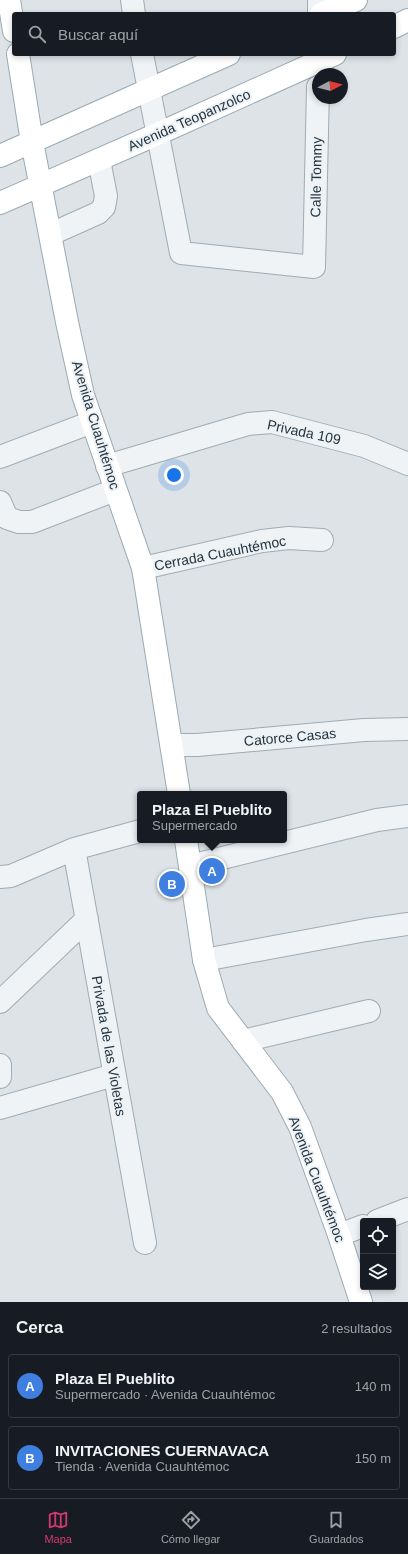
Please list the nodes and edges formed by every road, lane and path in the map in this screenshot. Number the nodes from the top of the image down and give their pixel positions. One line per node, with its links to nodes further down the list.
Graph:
1 (9, 0): 8 (main road)
2 (132, 0): 5 (street)
3 (319, 0): 6 (street)
4 (356, 0): 7 (main road)
5 (134, 12)
6 (320, 12)
7 (325, 12)
8 (12, 19)
9 (408, 20): 10 (main road)
10 (396, 26)
11 (18, 56): 18 (main road, Avenida Cuauhtémoc)
12 (142, 56): 15 (street)
13 (225, 56): 15 (main road)
14 (323, 61): 17 (main road, Avenida Teopanzolco)
15 (149, 89): 17 (street); 18 (main road)
16 (318, 104): 17 (street, Calle Tommy)
17 (159, 134): 20 (main road, Avenida Teopanzolco)
18 (32, 142): 19 (main road); 21 (main road, Avenida Cuauhtémoc)
19 (0, 156)
20 (99, 160): 21 (main road, Avenida Teopanzolco); 23 (street)
21 (42, 185): 22 (main road, Avenida Teopanzolco); 23 (main road, Avenida Cuauhtémoc)
22 (0, 203)
23 (51, 234): 24 (main road, Avenida Cuauhtémoc)
24 (92, 422): 25 (street); 27 (main road, Avenida Cuauhtémoc)
25 (0, 457)
26 (408, 464): 27 (street, Privada 109)
27 (107, 466): 28 (main road, Avenida Cuauhtémoc)
28 (115, 490): 29 (street); 31 (main road, Avenida Cuauhtémoc)
29 (0, 502)
30 (322, 540): 31 (street, Cerrada Cuauhtémoc)
31 (143, 568): 33 (main road, Avenida Cuauhtémoc)
32 (408, 729): 33 (street, Catorce Casas)
33 (172, 745): 34 (main road, Avenida Cuauhtémoc)
34 (179, 791)
35 (408, 816): 37 (street)
36 (137, 833): 40 (street)
37 (287, 842)
38 (186, 843): 41 (main road, Avenida Cuauhtémoc)
39 (284, 843): 41 (street)
40 (74, 849): 42 (street); 43 (street, Privada de las Violetas)
41 (190, 866): 45 (main road, Avenida Cuauhtémoc)
42 (0, 877)
43 (86, 919): 46 (street); 50 (street, Privada de las Violetas)
44 (408, 924): 45 (street)
45 (204, 960): 48 (main road, Avenida Cuauhtémoc)
46 (0, 1002)
47 (369, 1011): 48 (street)
48 (243, 1041): 56 (main road, Avenida Cuauhtémoc)
49 (0, 1065): 51 (street)
50 (114, 1075): 52 (street); 57 (street, Privada de las Violetas)
51 (0, 1077)
52 (0, 1108)
53 (408, 1209): 54 (street)
54 (385, 1218)
55 (360, 1227): 56 (street)
56 (339, 1236): 58 (main road, Avenida Cuauhtémoc)
57 (145, 1243)
58 (360, 1302)

